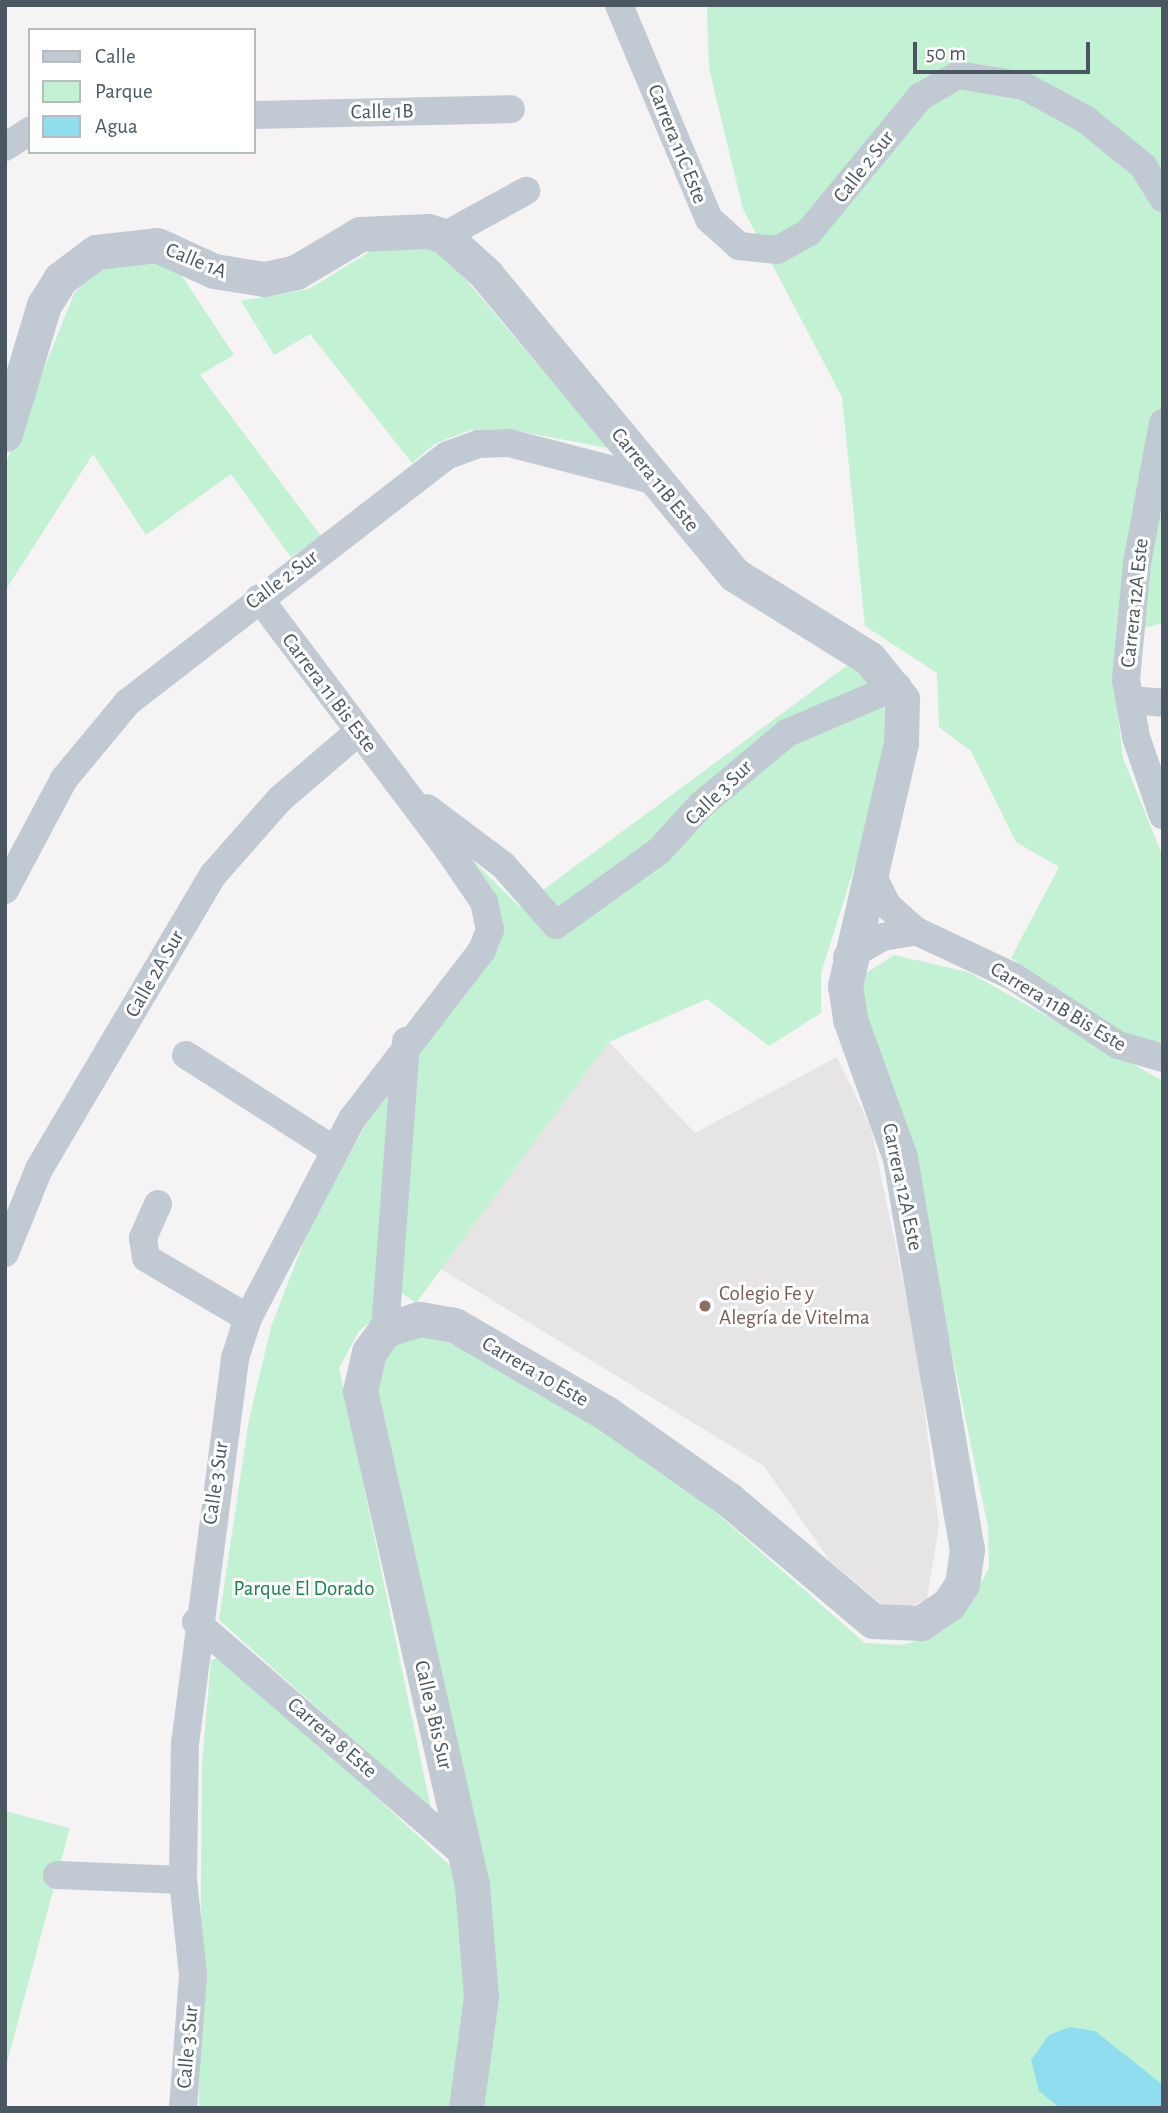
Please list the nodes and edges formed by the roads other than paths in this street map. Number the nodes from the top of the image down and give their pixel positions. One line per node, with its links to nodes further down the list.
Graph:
1 (619, 5): 9 (street, Carrera 11C Este)
2 (511, 109): 3 (street, Calle 1B)
3 (256, 116)
4 (28, 132): 5 (street)
5 (5, 147)
6 (526, 191): 8 (street)
7 (1163, 198): 9 (street, Calle 2 Sur)
8 (444, 236): 11 (street, Calle 1A); 12 (street, Carrera 11B Este)
9 (766, 250)
10 (1163, 423): 15 (street, Carrera 12A Este)
11 (5, 434)
12 (656, 481): 13 (street, Calle 2 Sur); 14 (street, Carrera 11B Este)
13 (259, 598): 17 (street, Carrera 11 Bis Este); 21 (street, Calle 2 Sur)
14 (897, 686): 20 (street, Carrera 12A Este); 22 (street, Calle 3 Sur)
15 (1130, 700): 16 (street); 19 (street, Carrera 12A Este)
16 (1163, 703)
17 (357, 733): 18 (street, Carrera 11 Bis Este); 31 (street, Calle 2A Sur)
18 (401, 785): 22 (street, Carrera 11 Bis Este); 23 (street, Carrera 11 Bis Este)
19 (1163, 816)
20 (870, 871): 24 (street, Carrera 11B Bis Este); 25 (street, Carrera 12A Este)
21 (5, 890)
22 (556, 925)
23 (490, 930): 26 (street, Calle 3 Sur)
24 (916, 931): 25 (street); 28 (street, Carrera 11B Bis Este)
25 (847, 957): 35 (street, Carrera 12A Este)
26 (406, 1041): 29 (street, Calle 3 Sur); 33 (street)
27 (186, 1055): 29 (street)
28 (1163, 1058)
29 (334, 1150): 32 (street, Calle 3 Sur)
30 (158, 1204): 32 (street)
31 (5, 1253)
32 (248, 1318): 34 (street, Calle 3 Sur)
33 (385, 1330): 35 (street, Carrera 10 Este); 36 (street, Calle 3 Bis Sur)
34 (197, 1622): 36 (street, Carrera 8 Este); 38 (street, Calle 3 Sur)
35 (907, 1625)
36 (466, 1856): 40 (street, Calle 3 Bis Sur)
37 (57, 1875): 38 (street)
38 (183, 1880): 39 (street, Calle 3 Sur)
39 (183, 2108)
40 (466, 2108)

